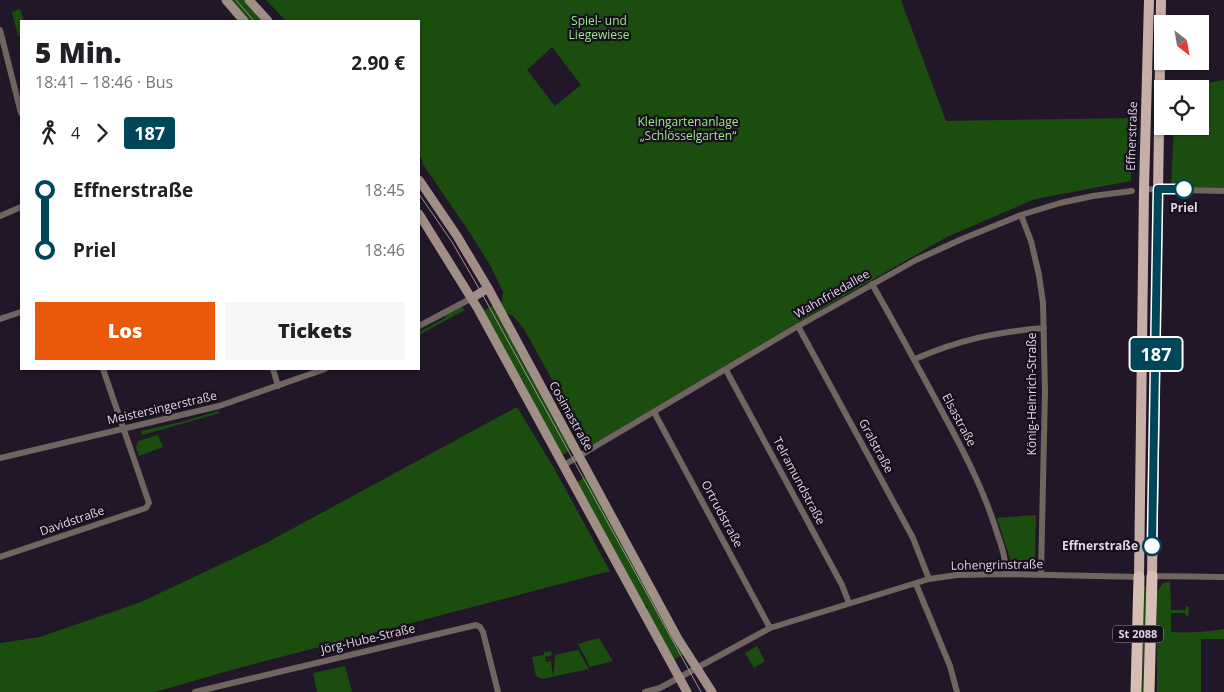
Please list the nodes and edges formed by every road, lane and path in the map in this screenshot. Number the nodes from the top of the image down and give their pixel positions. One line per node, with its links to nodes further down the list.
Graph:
1 (226, 0): 5 (main road)
2 (249, 0): 6 (main road)
3 (1149, 0): 10 (main road, Effnerstraße / St 2088)
4 (1161, 0): 11 (main road)
5 (243, 20)
6 (267, 20)
7 (0, 30): 8 (street)
8 (20, 109)
9 (420, 181): 19 (main road, Cosimastraße)
10 (1144, 189): 11 (street); 41 (main road, Effnerstraße / St 2088)
11 (1158, 189): 13 (street); 40 (main road, St 2088)
12 (1132, 191): 15 (street, Wahnfriedallee)
13 (1224, 191)
14 (20, 207): 16 (street)
15 (1021, 215): 18 (street, Wahnfriedallee); 25 (street, König-Heinrich-Straße)
16 (0, 216)
17 (420, 216): 20 (main road)
18 (872, 284): 24 (street, Wahnfriedallee); 26 (street, Elsastraße)
19 (488, 288): 20 (main road); 34 (main road, Cosimastraße)
20 (472, 298): 23 (street); 36 (main road)
21 (20, 312): 22 (street)
22 (0, 319)
23 (420, 325)
24 (798, 326): 30 (street, Wahnfriedallee); 43 (street, Gralstraße)
25 (1044, 328): 26 (street); 39 (street, König-Heinrich-Straße)
26 (914, 359): 38 (street, Elsastraße)
27 (103, 370): 33 (street)
28 (273, 370): 31 (street)
29 (323, 370): 31 (street, Meistersingerstraße)
30 (726, 370): 32 (street, Wahnfriedallee); 45 (street, Telramundstraße)
31 (278, 386): 33 (street, Meistersingerstraße)
32 (654, 412): 34 (street, Wahnfriedallee); 46 (street, Ortrudstraße)
33 (123, 428): 35 (street, Meistersingerstraße); 37 (street, Davidstraße)
34 (579, 456): 36 (street, Wahnfriedallee); 47 (main road, Cosimastraße)
35 (0, 458)
36 (564, 465): 48 (main road)
37 (0, 556)
38 (1006, 574): 39 (street, Lohengrinstraße); 43 (street, Lohengrinstraße)
39 (1041, 575): 41 (street, Lohengrinstraße)
40 (1152, 576): 41 (street, Lohengrinstraße); 42 (street, Lohengrinstraße); 56 (highway, St 2088)
41 (1139, 577): 55 (highway, Effnerstraße / St 2088)
42 (1224, 577)
43 (929, 579): 44 (street, Lohengrinstraße)
44 (916, 584): 45 (street, Lohengrinstraße); 54 (street)
45 (849, 603): 46 (street, Lohengrinstraße)
46 (770, 628): 47 (street, Lohengrinstraße)
47 (698, 668): 48 (street); 53 (main road, Cosimastraße)
48 (678, 678): 51 (street); 52 (main road)
49 (195, 692): 50 (street, Jörg-Hube-Straße)
50 (498, 692)
51 (645, 692)
52 (687, 692)
53 (712, 692)
54 (956, 692)
55 (1136, 692)
56 (1149, 692)

